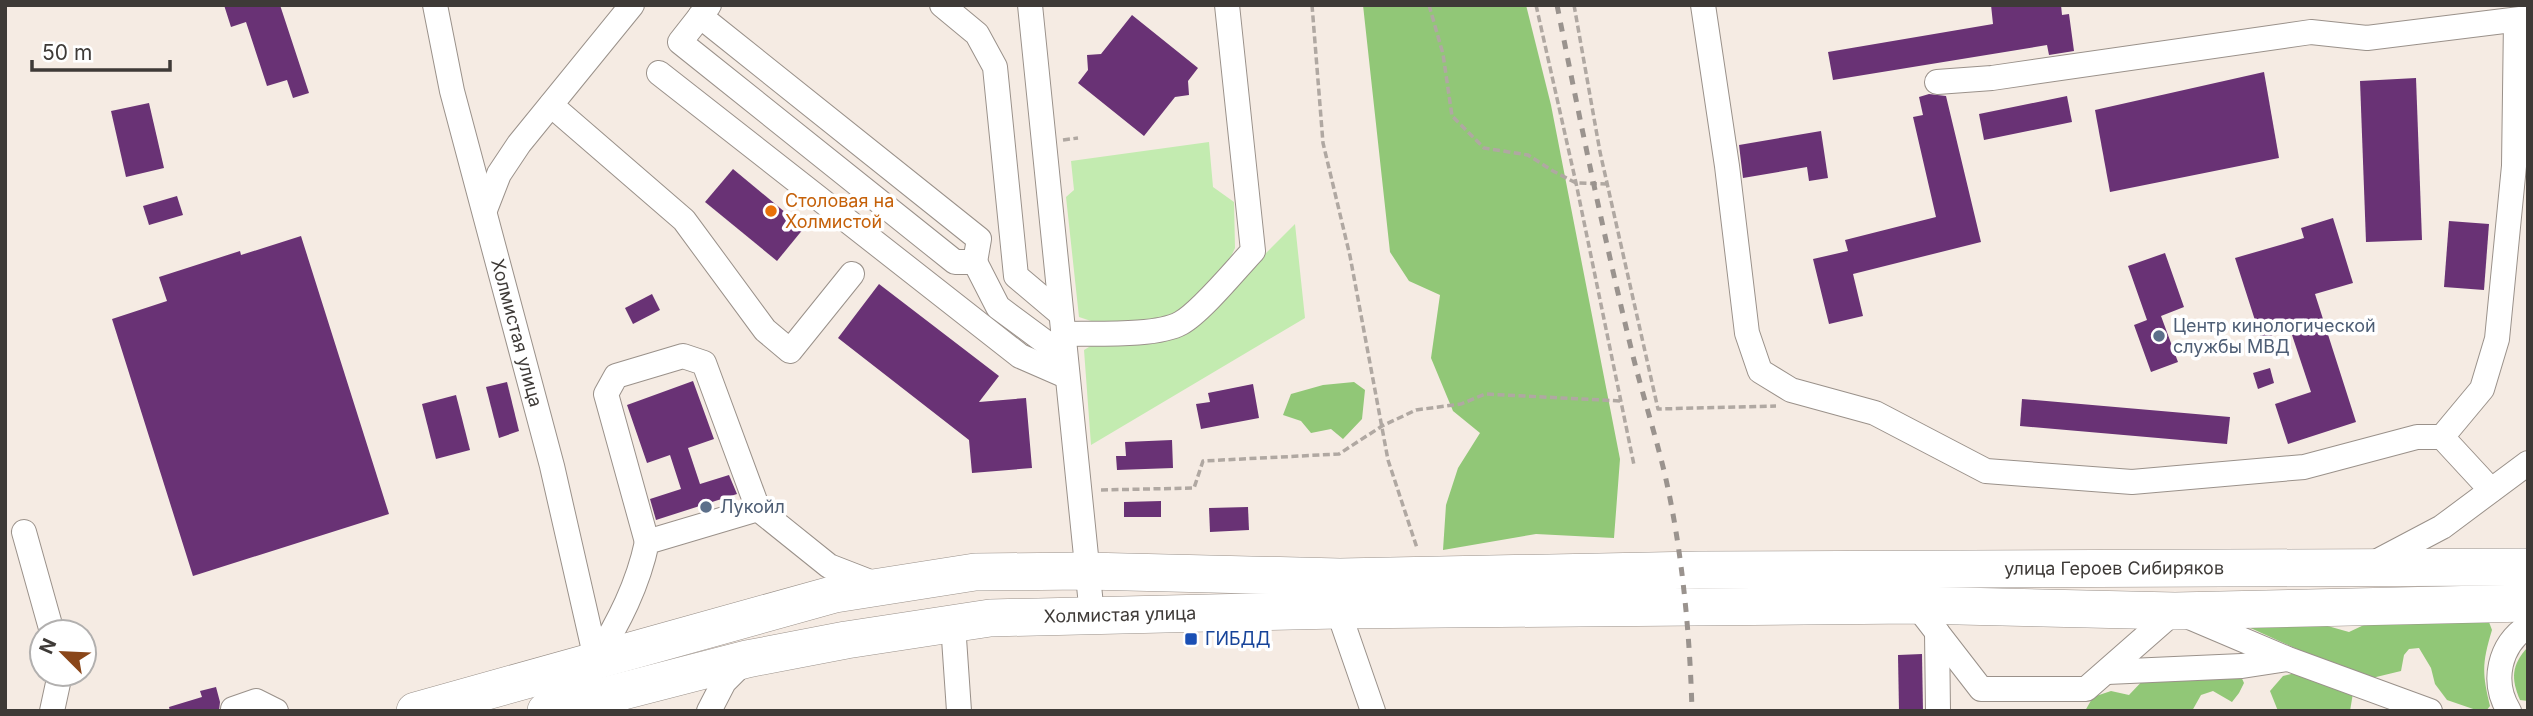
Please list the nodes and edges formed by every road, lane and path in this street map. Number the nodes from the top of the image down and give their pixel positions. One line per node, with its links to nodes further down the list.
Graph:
1 (435, 5): 20 (street, Холмистая улица)
2 (632, 5): 16 (street)
3 (942, 5): 23 (street)
4 (1030, 5): 23 (street)
5 (1227, 5): 23 (street)
6 (1312, 5): 26 (path)
7 (1429, 5): 18 (path)
8 (1536, 5): 18 (path)
9 (1574, 5): 19 (path)
10 (1703, 5): 24 (street)
11 (705, 11): 15 (street); 21 (street)
12 (2522, 19): 14 (street); 27 (street)
13 (659, 73): 17 (street)
14 (1937, 82)
15 (733, 84): 17 (street); 21 (street)
16 (551, 105): 20 (street); 22 (street)
17 (709, 112): 23 (street)
18 (1576, 183): 19 (path); 25 (path)
19 (1608, 184): 24 (path)
20 (485, 210): 48 (street, Холмистая улица)
21 (975, 262): 23 (street)
22 (852, 274)
23 (1063, 345): 31 (street)
24 (1791, 390): 27 (street)
25 (1621, 401): 26 (path); 29 (path)
26 (1382, 426): 31 (path); 38 (path)
27 (2442, 437): 30 (street)
28 (2528, 463): 30 (street)
29 (1634, 464)
30 (2491, 490): 36 (street)
31 (1078, 491): 37 (street)
32 (758, 509): 34 (street); 34 (street); 39 (street)
33 (24, 532): 44 (street)
34 (647, 542): 48 (street)
35 (2528, 567): 36 (highway, улица Героев Сибиряков)
36 (2362, 569): 38 (highway, улица Героев Сибиряков)
37 (1086, 570): 38 (highway); 39 (highway); 43 (street)
38 (1427, 576)
39 (882, 586): 48 (highway)
40 (2528, 603): 42 (highway)
41 (1338, 610): 43 (highway, Холмистая улица); 45 (highway, Холмистая улица); 62 (street)
42 (2175, 611): 45 (highway); 50 (street); 51 (street)
43 (1092, 615): 46 (highway, Холмистая улица)
44 (48, 618)
45 (1927, 619): 51 (street); 63 (street)
46 (953, 624): 49 (highway, Холмистая улица); 61 (street)
47 (2528, 626): 65 (street)
48 (596, 659): 57 (highway)
49 (747, 659): 53 (highway, Холмистая улица); 60 (street)
50 (2288, 659): 51 (street); 64 (street)
51 (2106, 672)
52 (57, 688): 55 (street)
53 (584, 700): 58 (highway, Холмистая улица); 59 (street)
54 (233, 709): 56 (street)
55 (52, 711)
56 (276, 711)
57 (415, 711)
58 (546, 711)
59 (622, 711)
60 (709, 711)
61 (959, 711)
62 (1373, 711)
63 (1938, 711)
64 (2430, 711)
65 (2510, 711)

